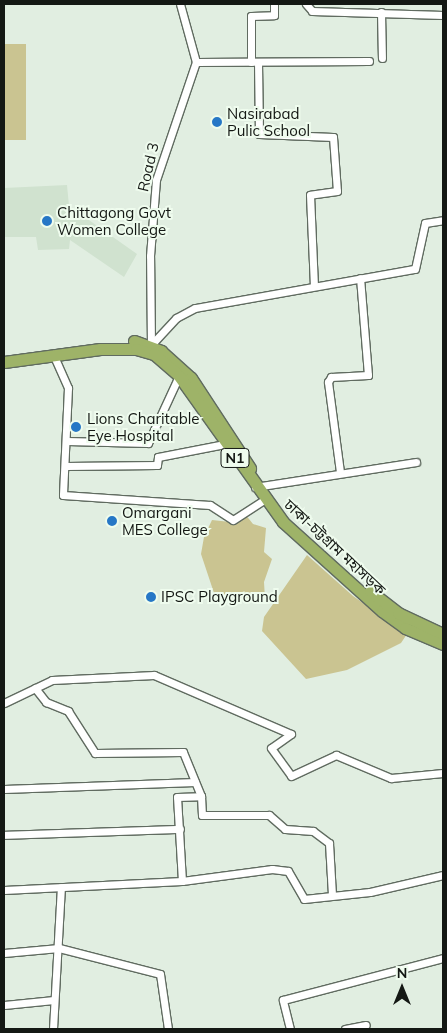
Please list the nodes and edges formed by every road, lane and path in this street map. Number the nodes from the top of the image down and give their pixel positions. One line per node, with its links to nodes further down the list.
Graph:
1 (180, 4): 8 (street)
2 (274, 4): 9 (street)
3 (306, 4): 4 (street)
4 (381, 12): 5 (street); 6 (street)
5 (443, 15)
6 (382, 58)
7 (369, 60): 9 (street)
8 (196, 62): 9 (street); 13 (street, Road 3)
9 (254, 62): 12 (street)
10 (443, 220): 11 (street)
11 (360, 278): 12 (street); 22 (street)
12 (314, 286): 13 (street)
13 (151, 344): 15 (highway); 23 (highway, ঢাকা-চট্টগ্রাম মহাসড়ক / N1)
14 (53, 354): 16 (highway, ঢাকা-চট্টগ্রাম মহাসড়ক / N1); 17 (highway, ঢাকা-চট্টগ্রাম মহাসড়ক / N1); 18 (street)
15 (4, 356)
16 (4, 362)
17 (179, 376): 18 (street); 19 (highway, ঢাকা-চট্টগ্রাম মহাসড়ক / N1)
18 (67, 441): 21 (street)
19 (225, 444): 21 (street); 23 (highway, ঢাকা-চট্টগ্রাম মহাসড়ক / N1)
20 (416, 462): 22 (street)
21 (66, 466): 24 (street)
22 (340, 472): 23 (street)
23 (257, 485): 24 (highway, ঢাকা-চট্টগ্রাম মহাসড়ক / N1); 25 (highway, ঢাকা-চট্টগ্রাম মহাসড়ক / N1)
24 (264, 500): 26 (highway, ঢাকা-চট্টগ্রাম মহাসড়ক / N1)
25 (443, 634)
26 (443, 644)
27 (35, 688): 28 (street); 29 (street); 30 (street)
28 (4, 703)
29 (443, 774)
30 (195, 782): 31 (street); 32 (street)
31 (4, 789)
32 (201, 796): 33 (street); 39 (street)
33 (180, 829): 34 (street); 36 (street)
34 (4, 835)
35 (443, 875): 39 (street)
36 (182, 881): 37 (street); 39 (street)
37 (61, 887): 38 (street); 40 (street)
38 (4, 890)
39 (332, 895)
40 (59, 948): 41 (street); 43 (street); 47 (street)
41 (4, 953)
42 (443, 958): 48 (street)
43 (54, 1000): 44 (street); 46 (street)
44 (4, 1005)
45 (366, 1025): 49 (street)
46 (53, 1029)
47 (168, 1029)
48 (290, 1029)
49 (345, 1029)

